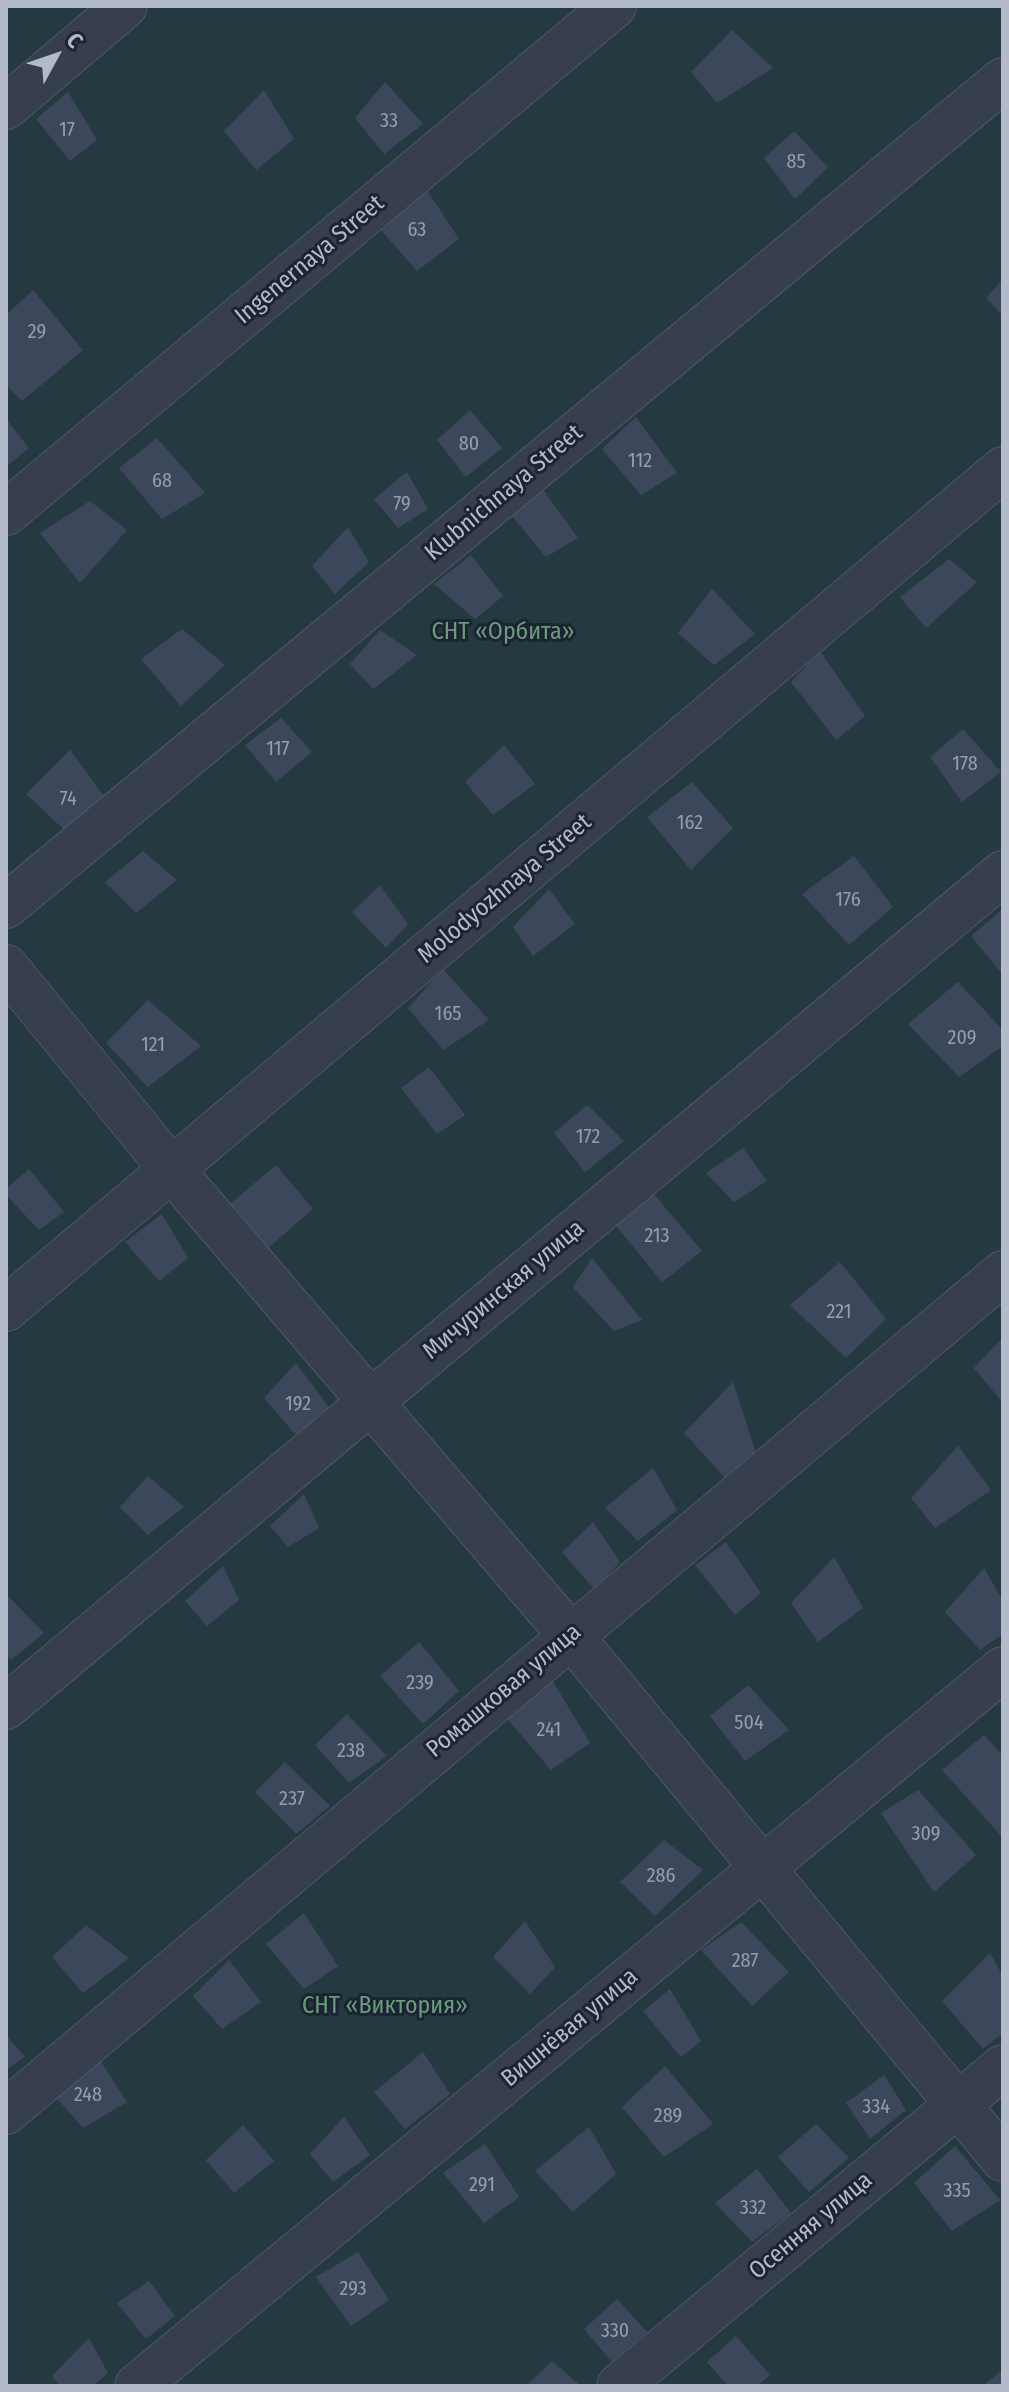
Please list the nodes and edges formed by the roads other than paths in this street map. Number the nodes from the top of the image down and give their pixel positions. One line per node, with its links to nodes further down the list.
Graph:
1 (125, 6): 4 (street)
2 (614, 6): 6 (street, Ingenernaya Street)
3 (1003, 80): 8 (street, Klubnichnaya Street)
4 (6, 107)
5 (1003, 469): 10 (street, Molodyozhnaya Street)
6 (6, 513)
7 (1003, 873): 13 (street, Мичуринская улица)
8 (6, 906)
9 (6, 967): 10 (street)
10 (172, 1170): 12 (street, Molodyozhnaya Street); 13 (street)
11 (1003, 1273): 14 (street, Ромашковая улица)
12 (6, 1309)
13 (372, 1401): 14 (street); 16 (street, Мичуринская улица)
14 (570, 1635): 17 (street); 20 (street, Ромашковая улица)
15 (1003, 1669): 17 (street, Вишнёвая улица)
16 (6, 1707)
17 (763, 1869): 19 (street); 22 (street, Вишнёвая улица)
18 (1003, 2067): 19 (street, Осенняя улица)
19 (958, 2105): 21 (street); 23 (street, Осенняя улица)
20 (6, 2112)
21 (1003, 2159)
22 (137, 2386)
23 (619, 2386)

